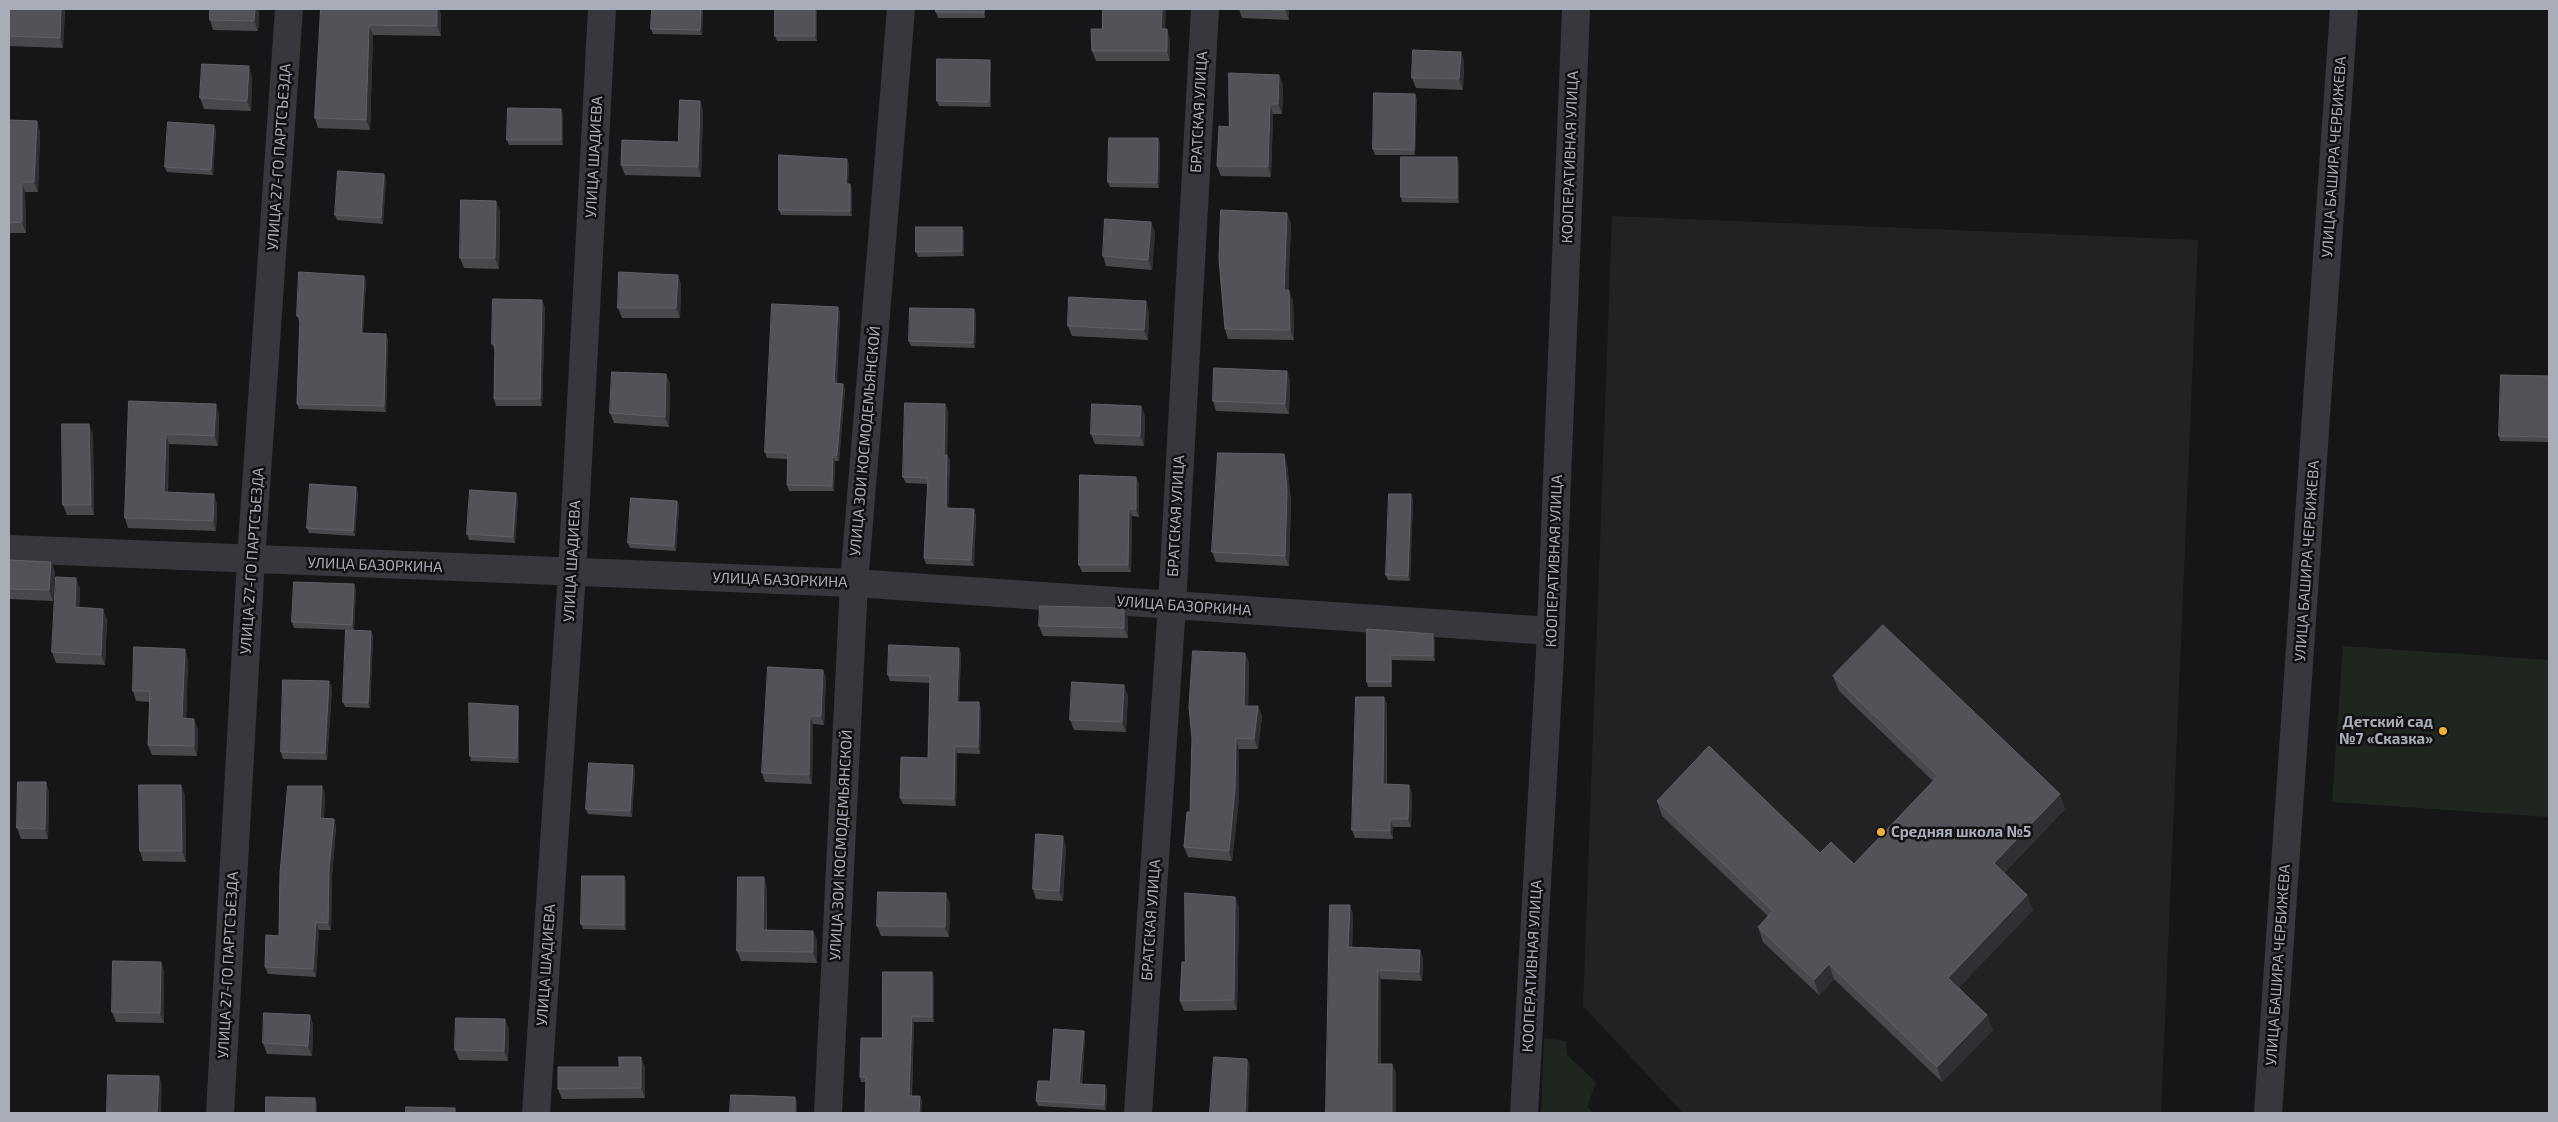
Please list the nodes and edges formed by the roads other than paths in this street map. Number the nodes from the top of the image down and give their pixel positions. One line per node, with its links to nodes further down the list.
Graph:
1 (289, 9): 8 (street, УЛИЦА 27-ГО ПАРТСЪЕЗДА)
2 (602, 9): 9 (street, УЛИЦА ШАДИЕВА)
3 (901, 9): 10 (street, УЛИЦА ЗОИ КОСМОДЕМЬЯНСКОЙ)
4 (1205, 9): 11 (street, БРАТСКАЯ УЛИЦА)
5 (1576, 9): 12 (street, КООПЕРАТИВНАЯ УЛИЦА)
6 (2344, 9): 18 (street, УЛИЦА БАШИРА ЧЕРБИЖЕВА)
7 (9, 549): 8 (street, УЛИЦА БАЗОРКИНА)
8 (251, 560): 9 (street, УЛИЦА БАЗОРКИНА); 13 (street, УЛИЦА 27-ГО ПАРТСЪЕЗДА)
9 (572, 573): 10 (street, УЛИЦА БАЗОРКИНА); 14 (street, УЛИЦА ШАДИЕВА)
10 (854, 583): 11 (street, УЛИЦА БАЗОРКИНА); 15 (street, УЛИЦА ЗОИ КОСМОДЕМЬЯНСКОЙ)
11 (1172, 605): 12 (street, УЛИЦА БАЗОРКИНА); 16 (street, БРАТСКАЯ УЛИЦА)
12 (1550, 630): 17 (street, КООПЕРАТИВНАЯ УЛИЦА)
13 (220, 1113)
14 (536, 1113)
15 (828, 1113)
16 (1138, 1113)
17 (1524, 1113)
18 (2268, 1113)

